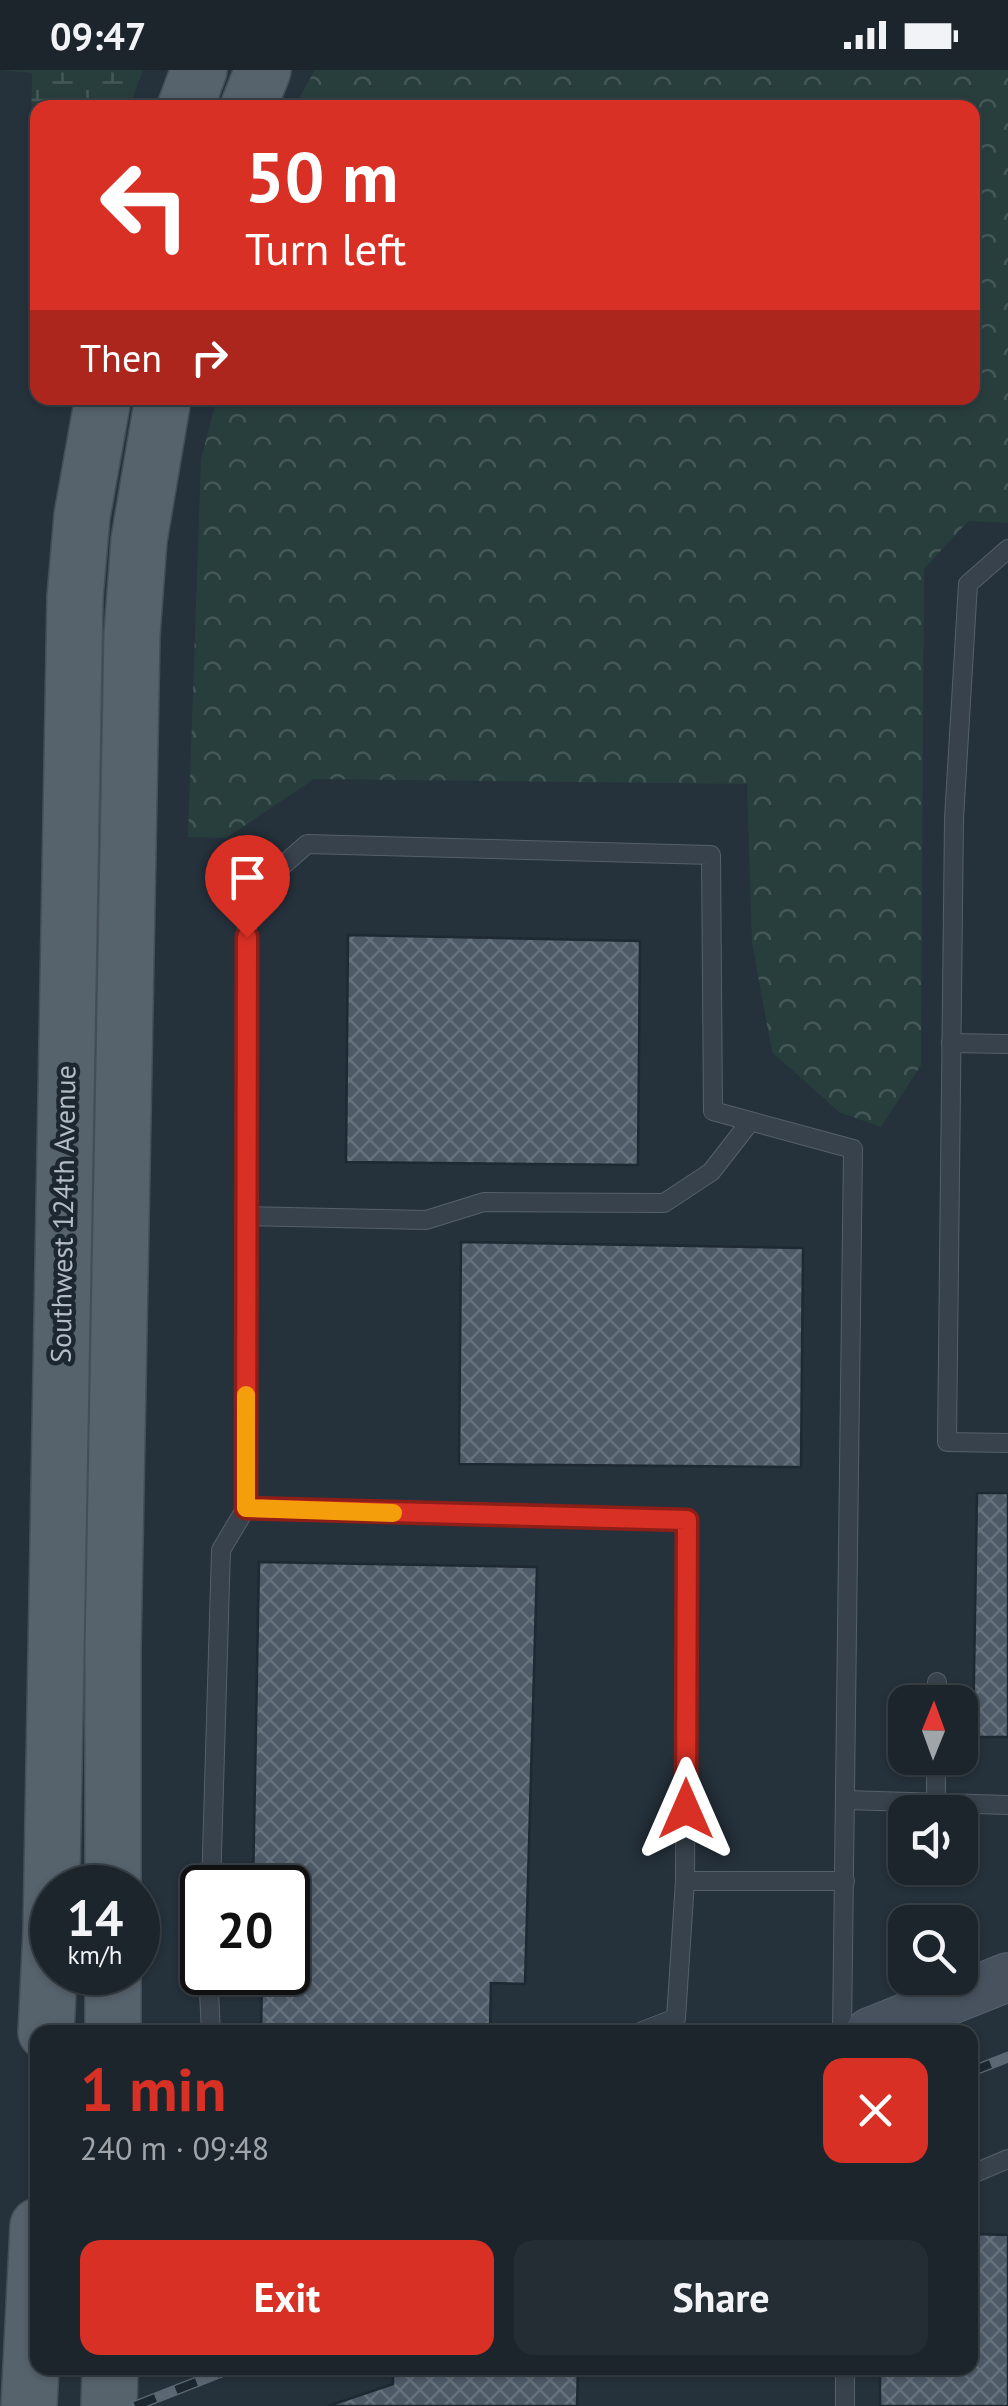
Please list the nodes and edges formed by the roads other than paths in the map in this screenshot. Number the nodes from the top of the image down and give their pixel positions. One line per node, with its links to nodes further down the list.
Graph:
1 (199, 70): 3 (main road)
2 (263, 70): 4 (main road)
3 (188, 100)
4 (251, 100)
5 (102, 405): 27 (main road, Southwest 124th Avenue)
6 (161, 405): 20 (main road, Southwest 124th Avenue)
7 (1008, 549): 8 (lane)
8 (951, 1043): 9 (lane); 12 (lane)
9 (1008, 1044)
10 (750, 1122): 11 (lane); 11 (lane); 16 (lane)
11 (246, 1216): 13 (lane)
12 (1008, 1443)
13 (246, 1508): 21 (lane); 22 (lane)
14 (937, 1682): 15 (lane)
15 (937, 1685)
16 (846, 1800): 17 (lane); 23 (lane)
17 (888, 1801)
18 (978, 1804): 19 (lane)
19 (1008, 1805)
20 (113, 1865)
21 (212, 1865)
22 (685, 1881): 23 (lane); 30 (lane)
23 (845, 1881): 31 (lane)
24 (1008, 1977): 32 (main road)
25 (113, 1995): 28 (main road)
26 (209, 1995): 29 (lane)
27 (46, 2025)
28 (113, 2025)
29 (211, 2025)
30 (658, 2025)
31 (842, 2025)
32 (888, 2025)
33 (1008, 2159): 34 (lane)
34 (978, 2172)
35 (32, 2375): 38 (main road)
36 (110, 2375): 39 (main road)
37 (845, 2375): 40 (lane)
38 (29, 2406)
39 (110, 2406)
40 (844, 2406)

